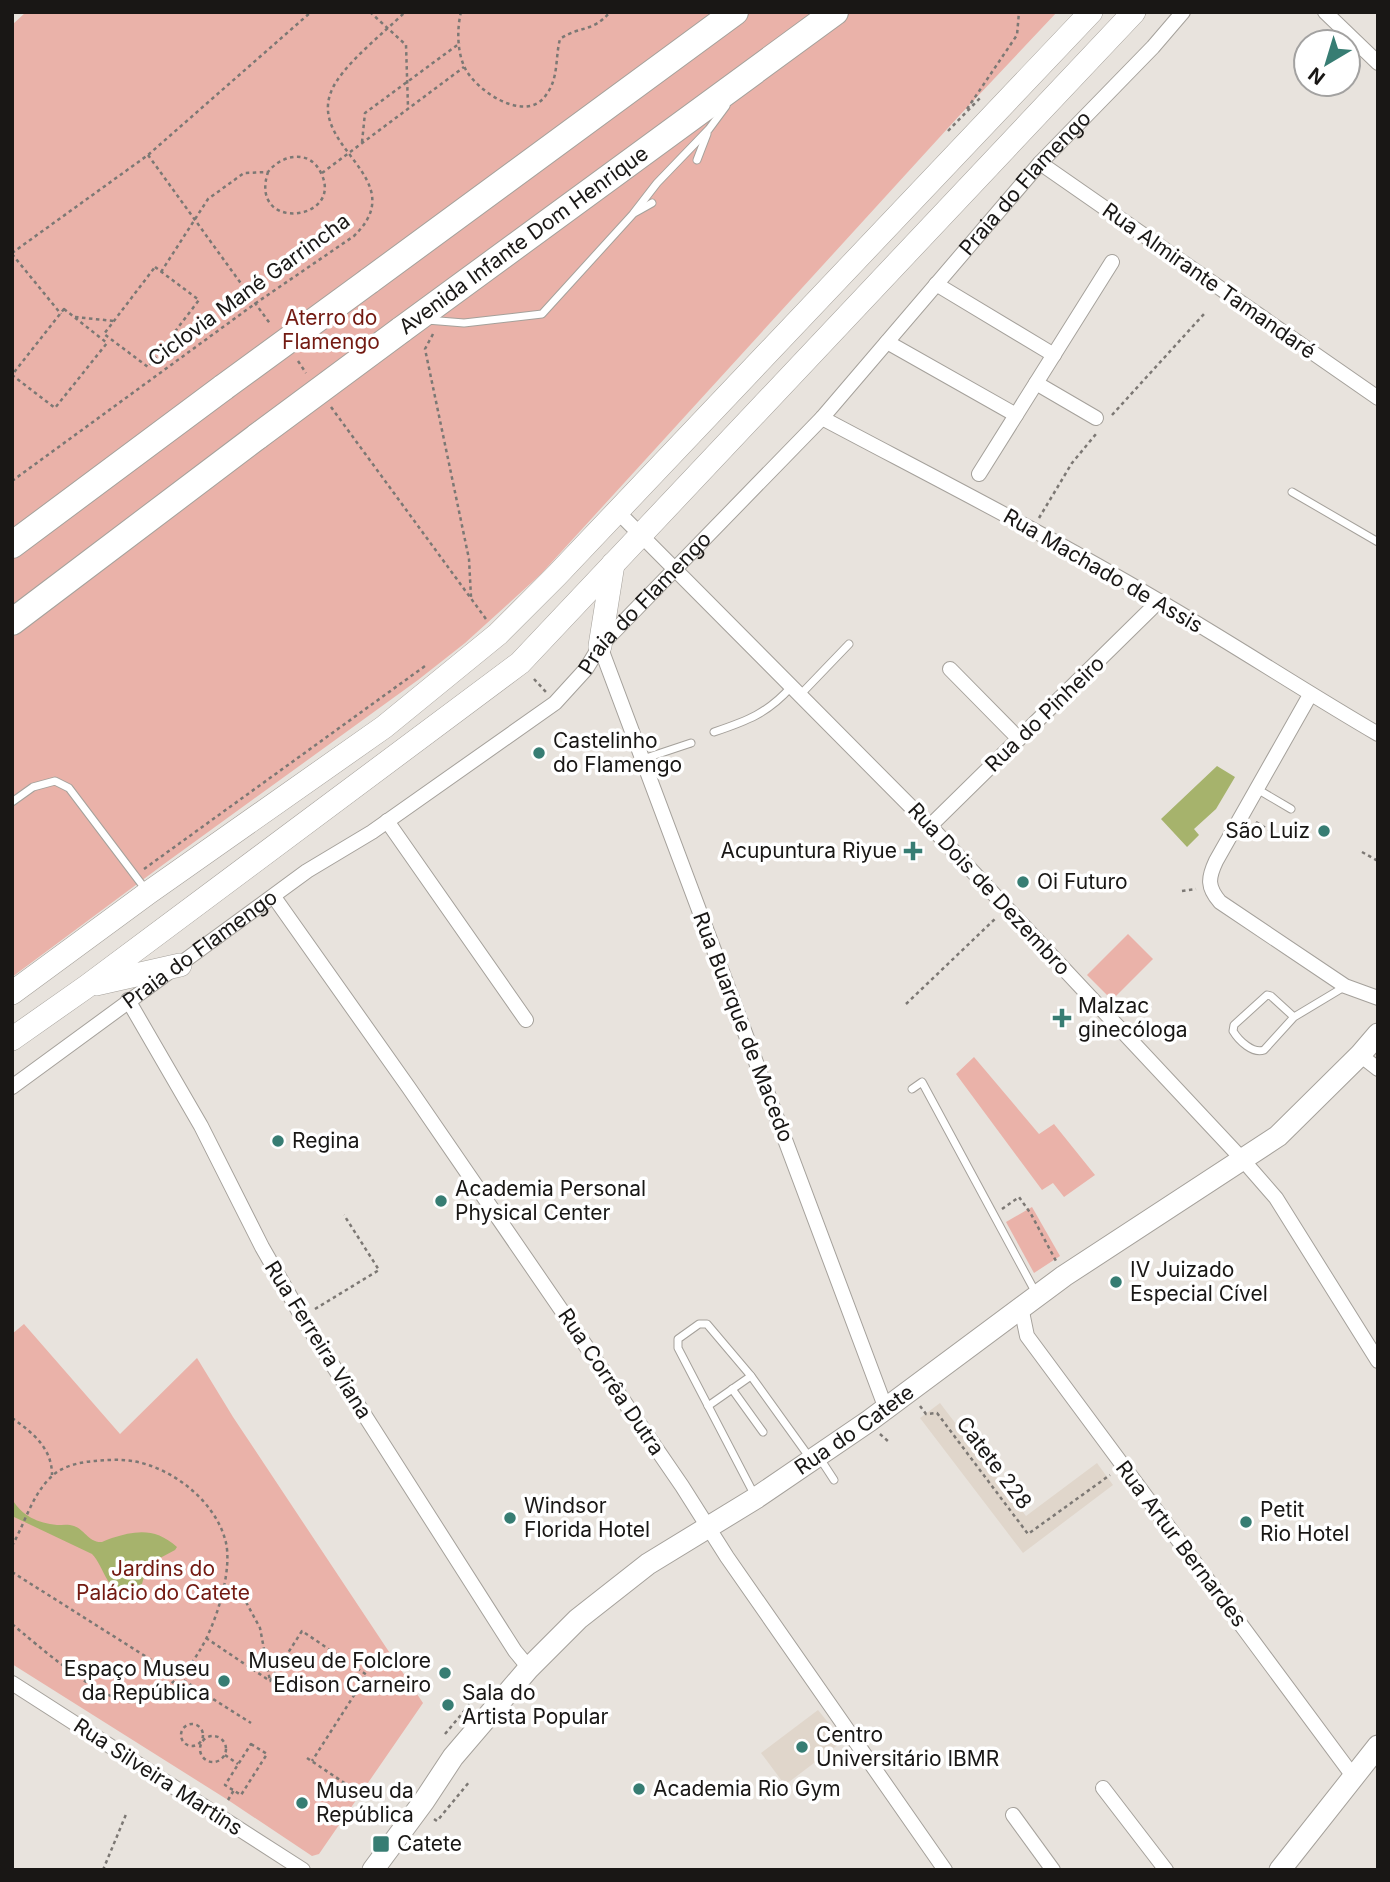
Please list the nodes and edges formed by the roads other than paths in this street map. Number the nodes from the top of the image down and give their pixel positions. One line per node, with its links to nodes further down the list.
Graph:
1 (734, 12): 29 (highway, bridge)
2 (835, 12): 8 (highway, Avenida Infante Dom Henrique)
3 (1091, 12): 26 (main road)
4 (1134, 12): 27 (main road, Praia do Flamengo)
5 (1183, 12): 11 (street, Praia do Flamengo)
6 (1325, 12): 7 (street)
7 (1378, 63)
8 (743, 81): 9 (lane); 16 (highway, Avenida Infante Dom Henrique)
9 (709, 129): 10 (lane); 13 (lane)
10 (697, 160)
11 (1040, 163): 15 (street, Praia do Flamengo); 20 (street, Rua Almirante Tamandaré)
12 (652, 203): 13 (lane)
13 (633, 214): 16 (lane)
14 (1112, 262): 18 (street)
15 (936, 285): 17 (street, Praia do Flamengo); 18 (street)
16 (419, 324): 33 (highway, Avenida Infante Dom Henrique, bridge)
17 (887, 342): 21 (street); 22 (street, Praia do Flamengo)
18 (1054, 355): 19 (street)
19 (1036, 383): 21 (street); 23 (street)
20 (1378, 398)
21 (1016, 415): 24 (street)
22 (822, 418): 31 (street, Praia do Flamengo); 32 (street, Rua Machado de Assis)
23 (1101, 424)
24 (979, 474)
25 (1292, 492): 28 (lane)
26 (617, 511): 27 (street, Rua Dois de Dezembro); 49 (main road)
27 (640, 534): 30 (main road, Praia do Flamengo); 31 (street, Rua Dois de Dezembro)
28 (1378, 542)
29 (12, 545)
30 (613, 565): 35 (main road); 53 (main road, Praia do Flamengo)
31 (674, 569): 35 (street, Praia do Flamengo); 37 (street, Rua Dois de Dezembro)
32 (1159, 601): 38 (street, Rua Machado de Assis); 41 (street, Rua do Pinheiro)
33 (12, 622)
34 (849, 644): 37 (lane)
35 (600, 646): 43 (street, Rua Buarque de Macedo); 47 (street, Praia do Flamengo)
36 (950, 668): 41 (street)
37 (796, 691): 39 (lane); 48 (street, Rua Dois de Dezembro)
38 (1310, 695): 40 (street, Rua Machado de Assis); 44 (street)
39 (715, 732)
40 (1378, 734)
41 (1020, 739): 48 (street, Rua do Pinheiro)
42 (691, 743): 43 (lane)
43 (643, 760): 71 (street, Rua Buarque de Macedo)
44 (1257, 789): 46 (lane); 52 (street)
45 (12, 802): 49 (lane)
46 (1291, 809)
47 (387, 821): 50 (street, Praia do Flamengo); 58 (street)
48 (930, 826): 65 (street, Rua Dois de Dezembro)
49 (142, 885): 54 (main road)
50 (274, 897): 51 (street, Praia do Flamengo); 76 (street, Rua Corrêa Dutra)
51 (180, 965): 53 (main road); 56 (street, Praia do Flamengo)
52 (1345, 986): 55 (street); 57 (lane)
53 (86, 987): 60 (main road, Praia do Flamengo)
54 (12, 993)
55 (1378, 998)
56 (128, 1000): 63 (street, Praia do Flamengo); 77 (street, Rua Ferreira Viana)
57 (1294, 1017): 57 (lane)
58 (526, 1020)
59 (1378, 1034): 61 (main road, Rua do Catete)
60 (12, 1038)
61 (1360, 1055): 62 (street); 65 (main road, Rua do Catete)
62 (1378, 1069)
63 (12, 1087)
64 (912, 1089): 66 (lane)
65 (1242, 1159): 66 (main road, Rua do Catete); 67 (street, Rua Dois de Dezembro)
66 (1029, 1301): 71 (main road, Rua do Catete); 80 (street, Rua Artur Bernardes)
67 (1378, 1361)
68 (751, 1376): 69 (lane); 70 (lane); 73 (lane)
69 (732, 1389): 70 (lane); 72 (lane)
70 (708, 1406): 75 (lane)
71 (886, 1409): 73 (main road, Rua do Catete)
72 (763, 1432)
73 (814, 1457): 74 (lane); 75 (main road, Rua do Catete)
74 (834, 1480)
75 (756, 1498): 76 (main road, Rua do Catete)
76 (709, 1526): 77 (main road, Rua do Catete); 85 (street, Rua Corrêa Dutra)
77 (529, 1668): 84 (main road, Rua do Catete)
78 (12, 1684): 83 (street, Rua Silveira Martins)
79 (1378, 1746): 80 (main road)
80 (1353, 1776): 88 (main road)
81 (1103, 1788): 87 (street)
82 (1013, 1815): 86 (street)
83 (303, 1870)
84 (373, 1870)
85 (945, 1870)
86 (1053, 1870)
87 (1167, 1870)
88 (1280, 1870)

